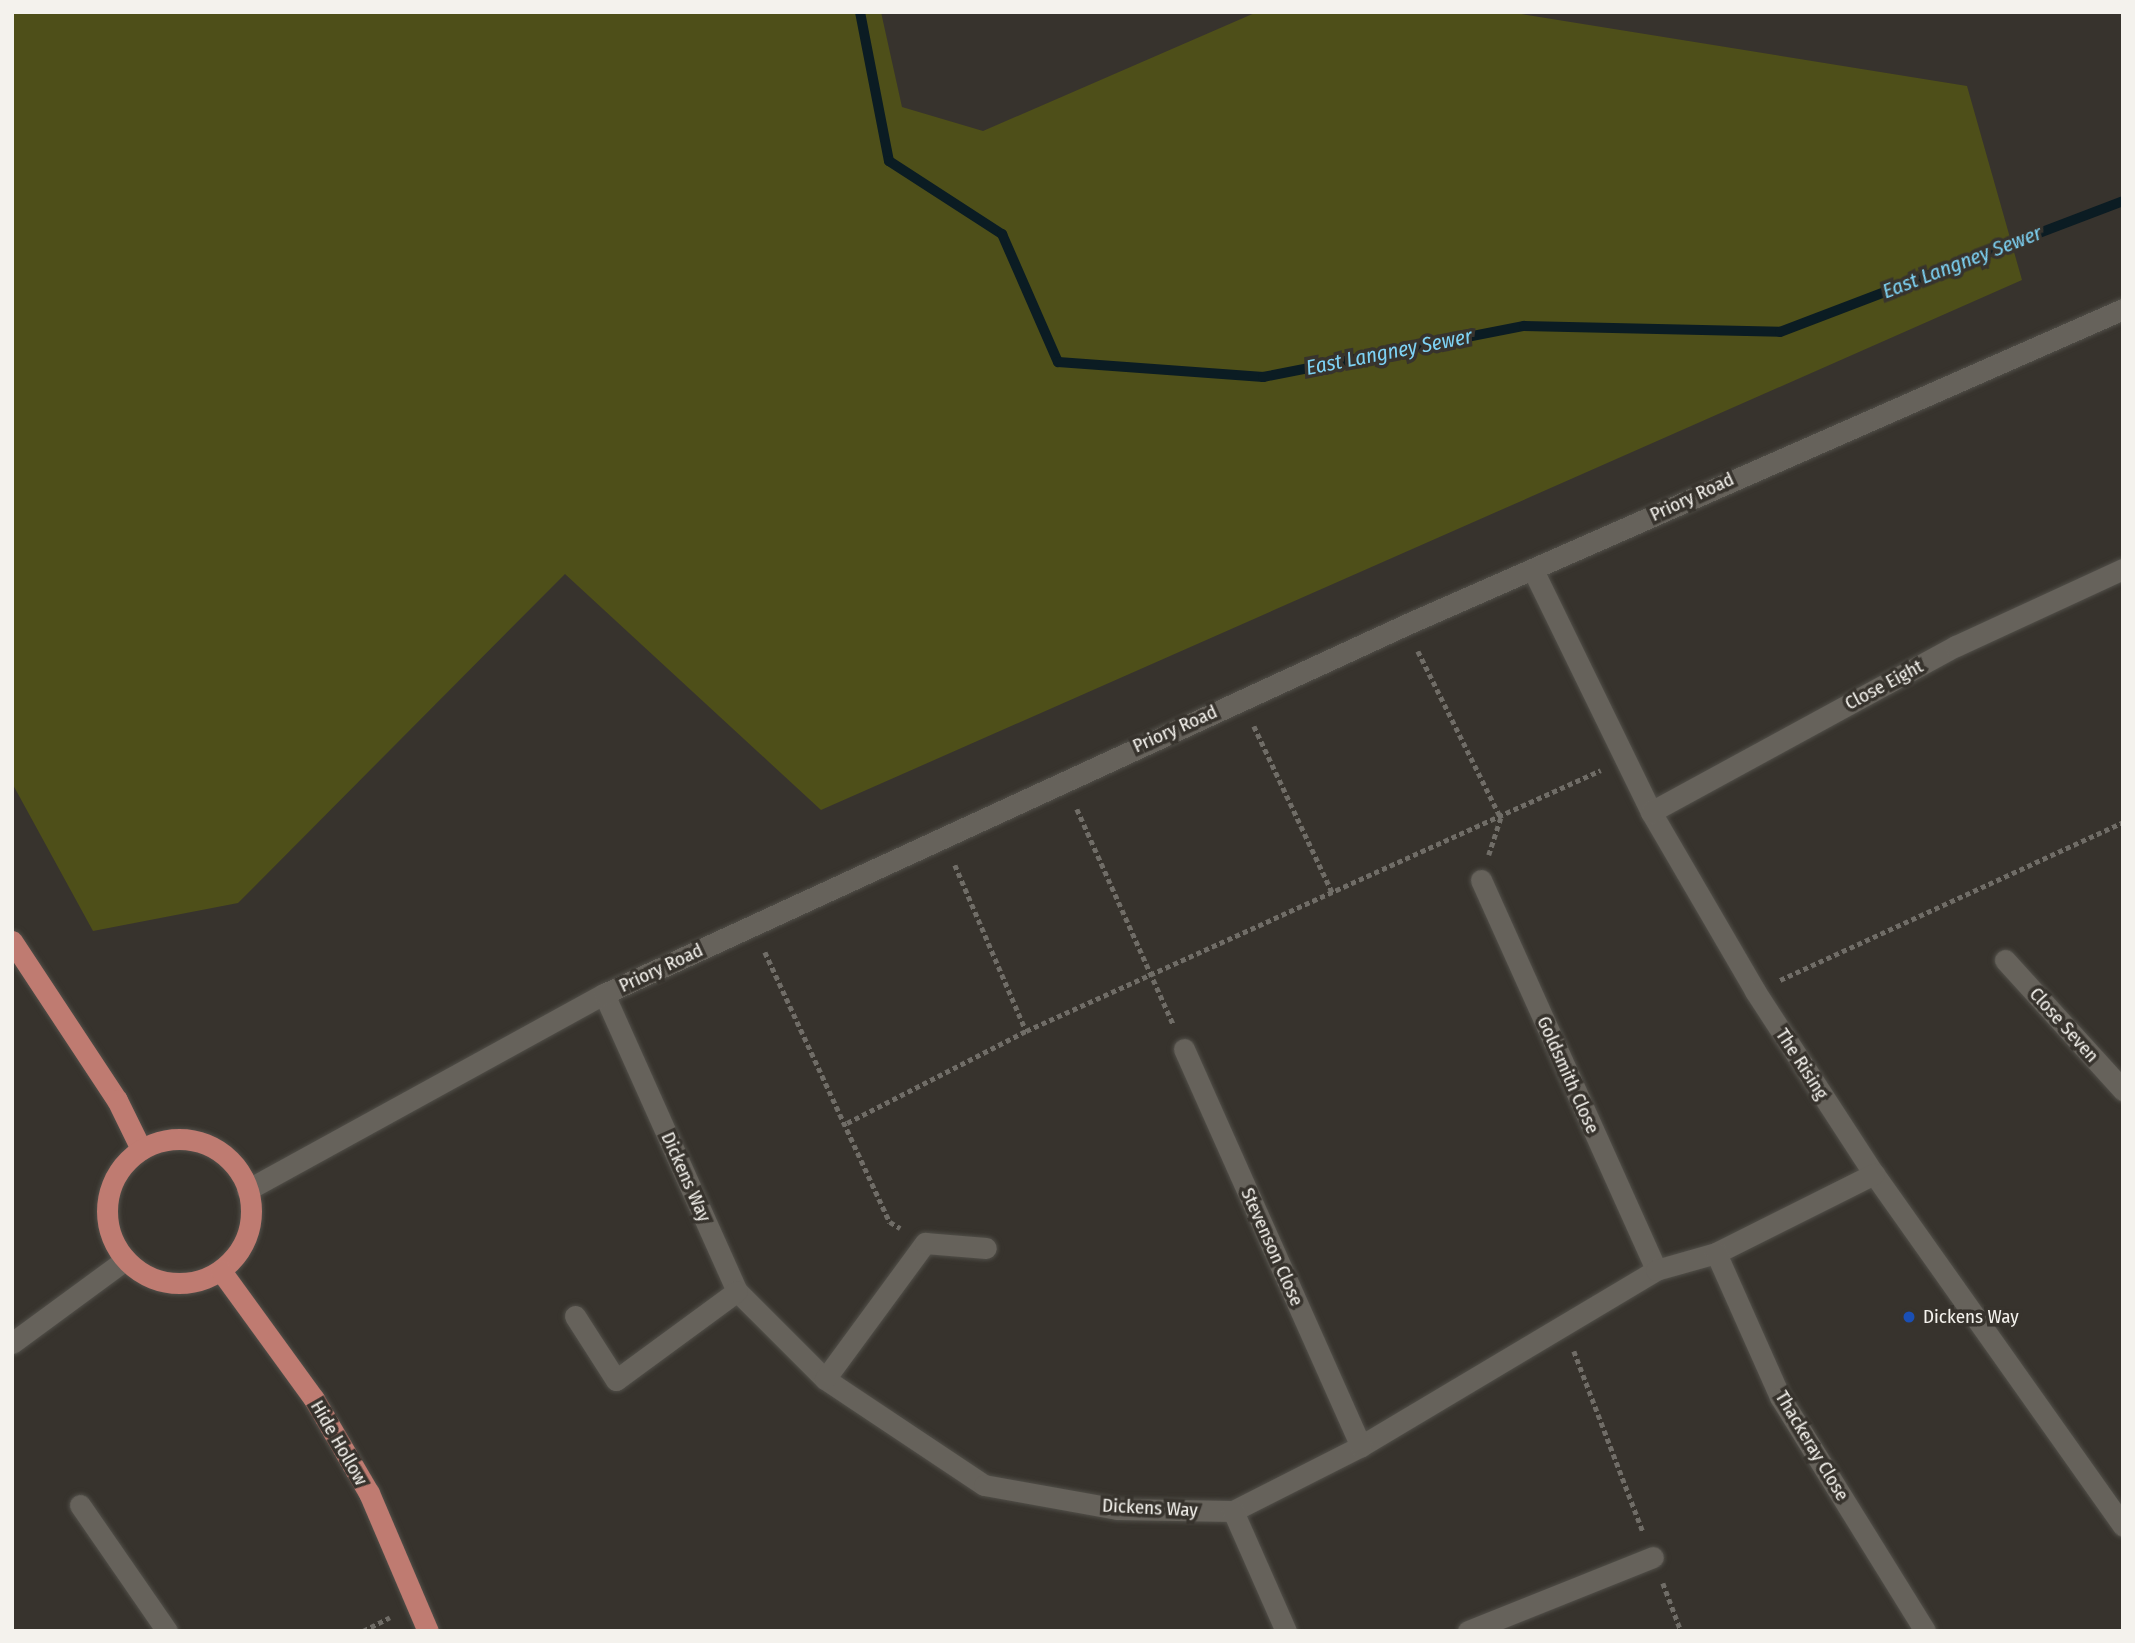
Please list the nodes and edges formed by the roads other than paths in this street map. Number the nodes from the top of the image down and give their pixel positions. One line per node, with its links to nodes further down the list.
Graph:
1 (2123, 309): 3 (street, Priory Road)
2 (2123, 569): 4 (street, Close Eight)
3 (1533, 570): 4 (street, The Rising); 8 (street, Priory Road)
4 (1651, 812): 12 (street, The Rising)
5 (1481, 880): 17 (street, Goldsmith Close)
6 (12, 941): 11 (main road)
7 (2005, 960): 10 (street, Close Seven)
8 (604, 994): 13 (street, Priory Road); 19 (street, Dickens Way)
9 (1184, 1049): 23 (street, Stevenson Close)
10 (2123, 1090)
11 (141, 1149): 13 (main road); 16 (main road)
12 (1874, 1174): 15 (street, Dickens Way); 26 (street, The Rising)
13 (247, 1190): 18 (main road)
14 (986, 1248): 22 (street)
15 (1716, 1253): 17 (street, Dickens Way); 32 (street, Thackeray Close)
16 (125, 1260): 18 (main road); 21 (street)
17 (1656, 1270): 23 (street, Dickens Way)
18 (221, 1271): 29 (main road, Hide Hollow)
19 (737, 1292): 20 (street); 22 (street, Dickens Way)
20 (575, 1316)
21 (12, 1343)
22 (825, 1378): 25 (street, Dickens Way)
23 (1360, 1446): 25 (street, Dickens Way)
24 (80, 1505): 28 (street)
25 (1233, 1511): 30 (street)
26 (2118, 1511)
27 (1653, 1557): 31 (street)
28 (167, 1631)
29 (428, 1631)
30 (1286, 1631)
31 (1468, 1631)
32 (1925, 1631)

